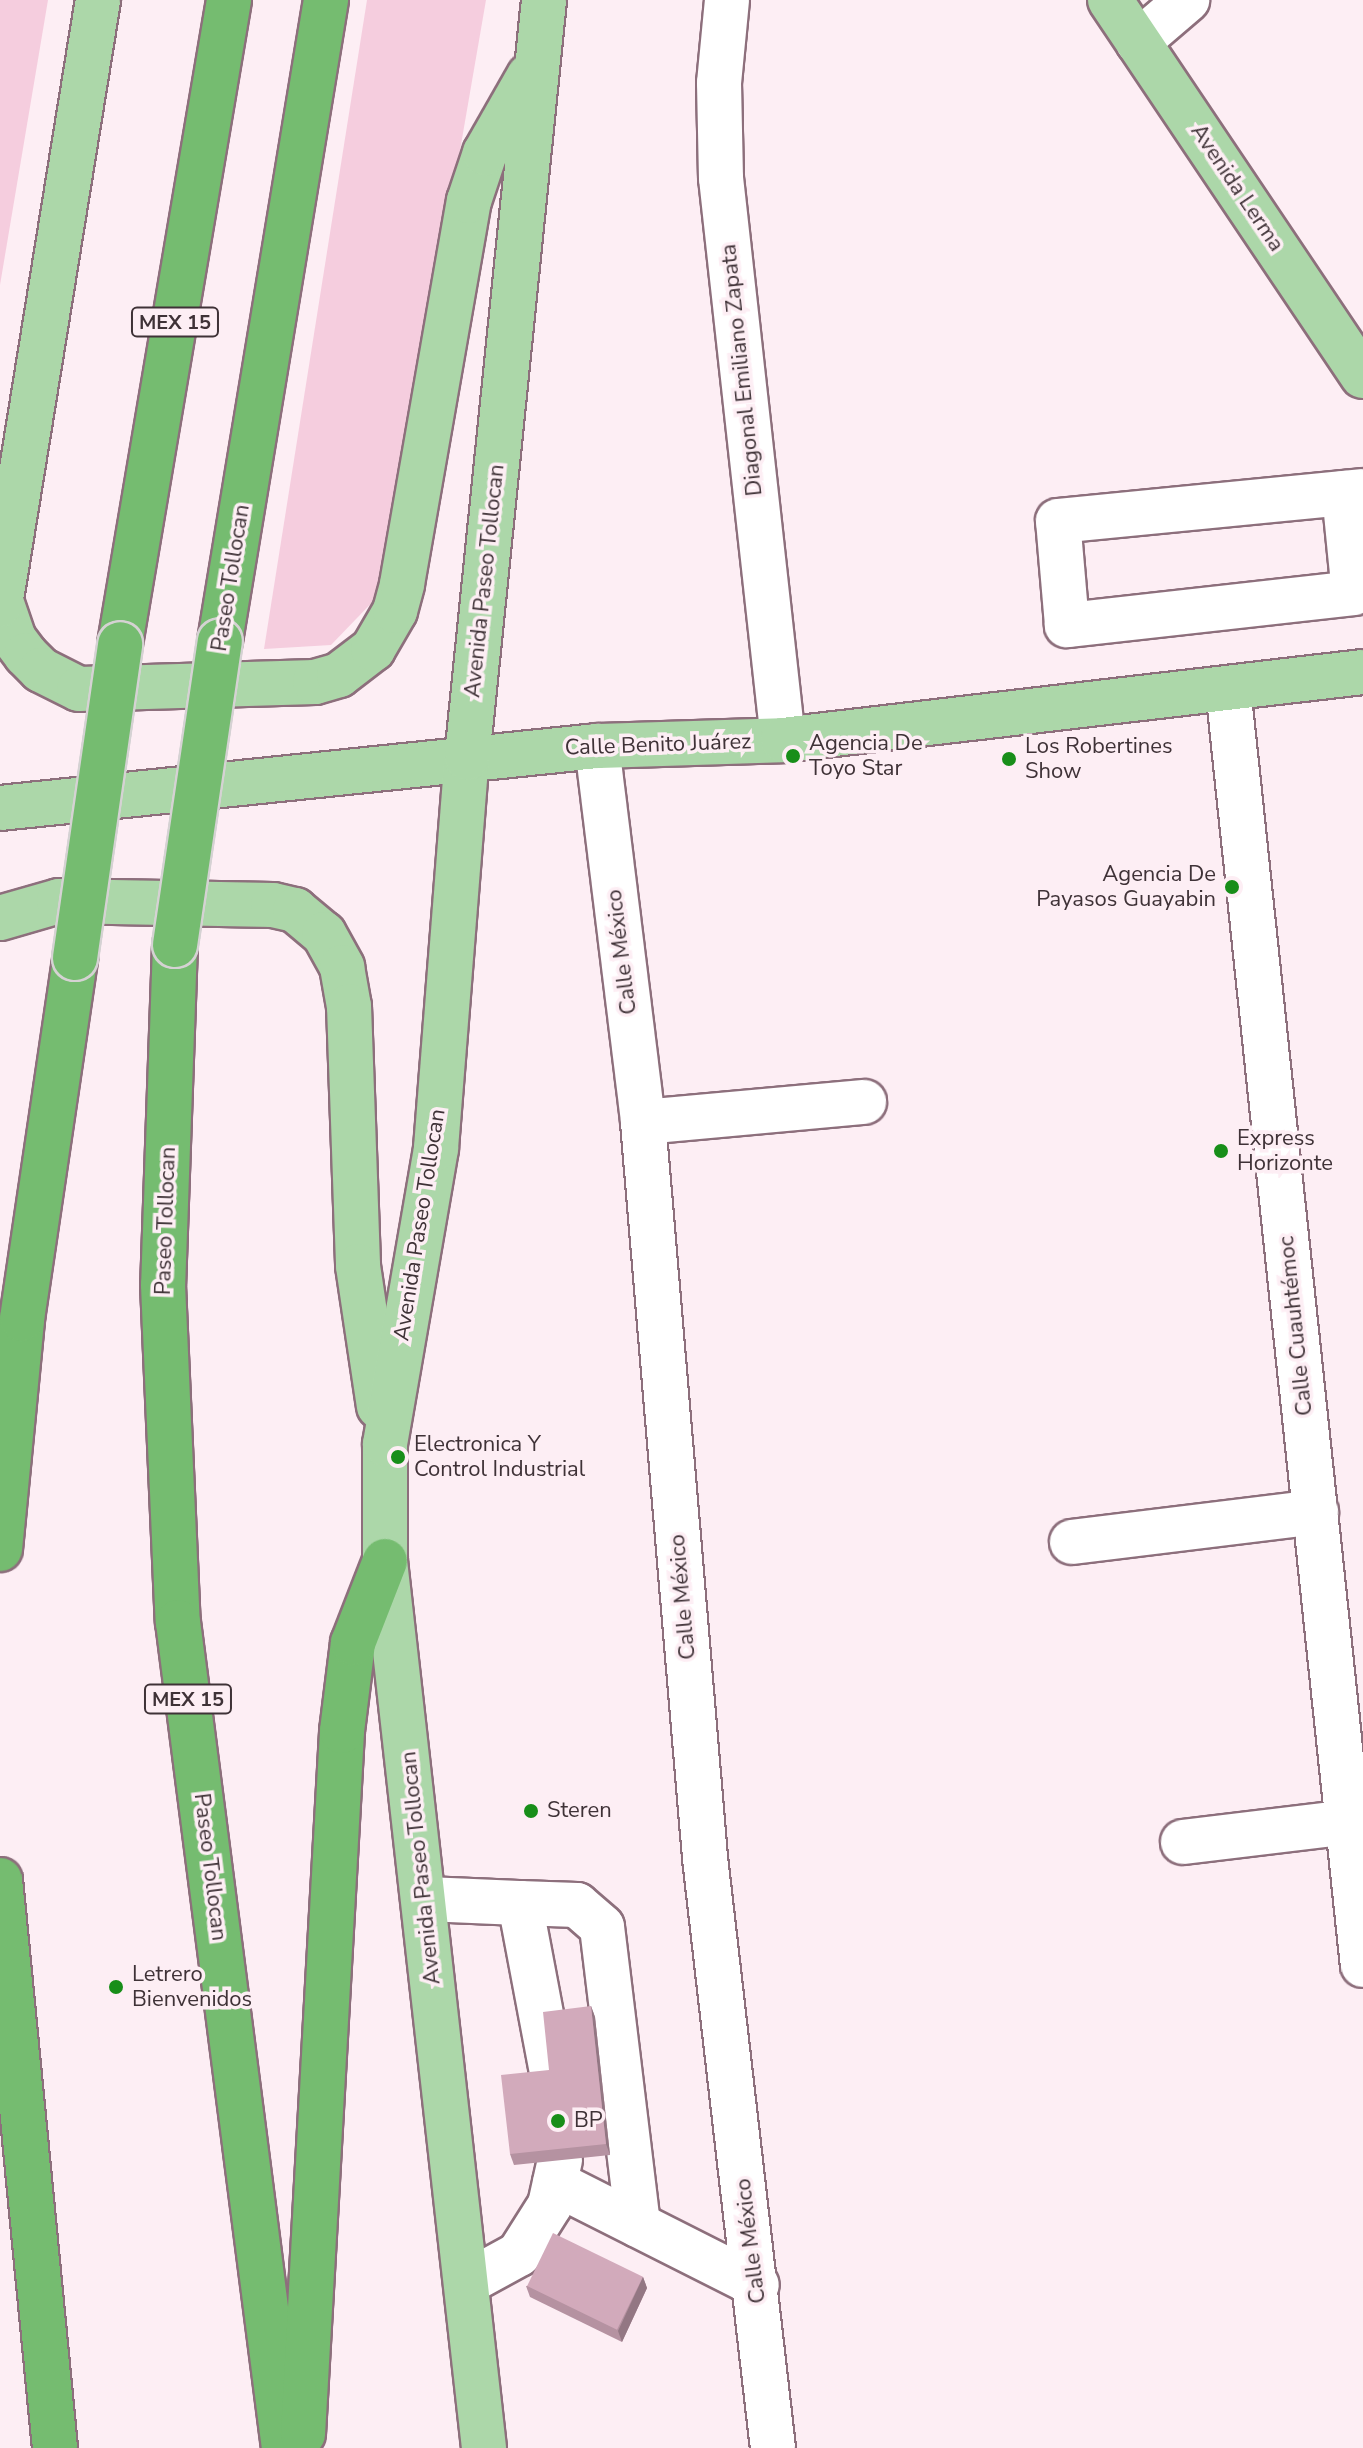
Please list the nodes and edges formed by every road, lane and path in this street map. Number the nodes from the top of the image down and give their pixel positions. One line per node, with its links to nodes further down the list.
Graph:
1 (98, 0): 12 (main road)
2 (229, 0): 25 (highway, MEX 15, bridge)
3 (326, 0): 38 (highway, Paseo Tollocan / MEX 15, bridge)
4 (544, 0): 9 (main road, Avenida Paseo Tollocan)
5 (727, 0): 15 (street, Diagonal Emiliano Zapata)
6 (1110, 0): 8 (main road, Avenida Lerma)
7 (1187, 0): 8 (street)
8 (1138, 42): 10 (main road, Avenida Lerma)
9 (537, 62): 12 (main road); 17 (main road, Avenida Paseo Tollocan)
10 (1363, 376)
11 (1354, 492): 11 (street)
12 (1, 590)
13 (1363, 672): 14 (main road, Calle Benito Juárez)
14 (1228, 688): 15 (main road, Calle Benito Juárez); 23 (street, Calle Cuauhtémoc)
15 (783, 740): 16 (main road, Calle Benito Juárez)
16 (597, 746): 17 (main road, Calle Benito Juárez); 21 (street, Calle México)
17 (467, 758): 18 (main road, Calle Benito Juárez); 22 (main road, Avenida Paseo Tollocan)
18 (0, 808)
19 (0, 918): 22 (main road)
20 (864, 1102): 21 (street)
21 (643, 1122): 36 (street, Calle México)
22 (385, 1444): 26 (main road, Avenida Paseo Tollocan)
23 (1316, 1512): 24 (street); 27 (street, Calle Cuauhtémoc)
24 (1072, 1542)
25 (0, 1549)
26 (385, 1561): 30 (main road, Avenida Paseo Tollocan); 39 (highway)
27 (1349, 1822): 28 (street); 32 (street, Calle Cuauhtémoc)
28 (1183, 1842)
29 (0, 1880): 37 (highway)
30 (425, 1899): 31 (street); 35 (main road, Avenida Paseo Tollocan)
31 (520, 1903): 33 (street); 34 (street)
32 (1363, 1965)
33 (553, 2081)
34 (638, 2225): 35 (street); 36 (street)
35 (466, 2283): 40 (main road, Avenida Paseo Tollocan)
36 (757, 2285): 41 (street, Calle México)
37 (55, 2448)
38 (284, 2448)
39 (302, 2448)
40 (484, 2448)
41 (773, 2448)

